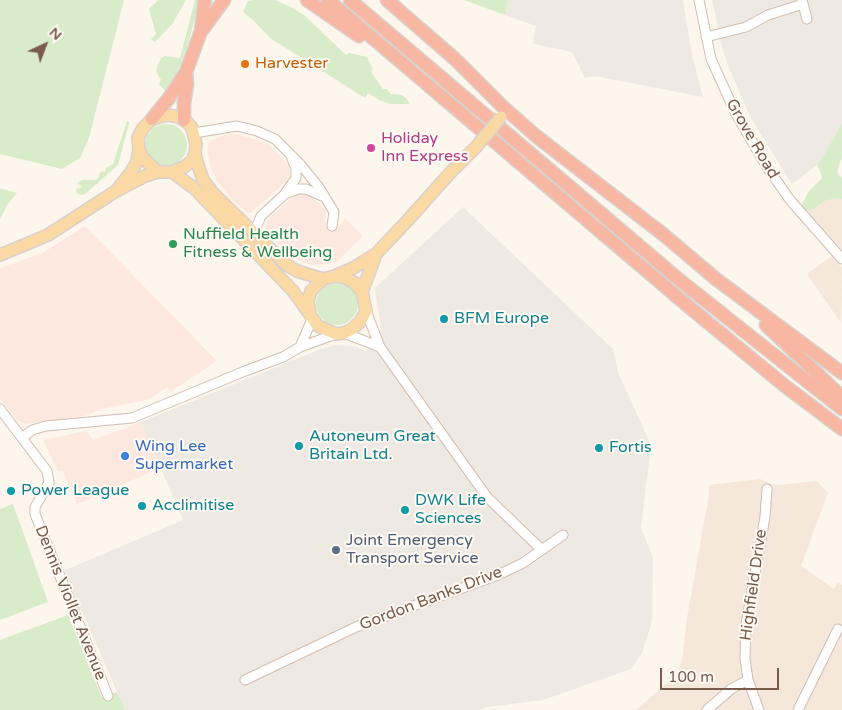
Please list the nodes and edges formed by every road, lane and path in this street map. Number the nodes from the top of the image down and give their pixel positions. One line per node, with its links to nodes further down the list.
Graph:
1 (205, 0): 10 (highway)
2 (224, 0): 10 (highway)
3 (307, 0): 13 (highway)
4 (328, 0): 13 (highway)
5 (350, 0): 43 (highway)
6 (387, 0): 14 (highway)
7 (699, 0): 11 (street, Grove Road)
8 (802, 2): 9 (street); 11 (street)
9 (807, 19)
10 (201, 31): 12 (highway)
11 (706, 37): 30 (street, Grove Road)
12 (186, 72): 15 (highway); 16 (highway)
13 (416, 76): 44 (highway)
14 (501, 112): 28 (main road); 33 (highway)
15 (152, 118): 16 (main road); 18 (main road)
16 (184, 120): 17 (main road)
17 (194, 133): 19 (main road); 20 (street)
18 (140, 150): 21 (main road); 23 (main road)
19 (196, 153): 22 (main road); 27 (main road)
20 (290, 154): 24 (street); 25 (street)
21 (158, 172): 22 (main road); 23 (main road)
22 (172, 172): 36 (main road)
23 (116, 191): 29 (main road)
24 (284, 195): 25 (street); 27 (street)
25 (324, 197): 26 (street)
26 (332, 226)
27 (254, 234): 32 (main road)
28 (376, 254): 31 (main road); 34 (main road)
29 (0, 255)
30 (842, 258)
31 (334, 276): 32 (main road); 34 (main road)
32 (323, 279): 36 (main road)
33 (716, 279): 40 (highway); 41 (highway)
34 (362, 292): 35 (main road)
35 (366, 311): 37 (main road); 39 (street)
36 (311, 317): 37 (main road); 38 (street)
37 (340, 333): 38 (street); 39 (street)
38 (300, 347): 45 (street)
39 (380, 347): 48 (street)
40 (842, 373)
41 (842, 397)
42 (0, 409): 45 (street, Dennis Viollet Avenue)
43 (842, 409)
44 (842, 431)
45 (22, 438): 52 (street, Dennis Viollet Avenue)
46 (767, 489): 51 (street, Highfield Drive)
47 (563, 535): 48 (street, Gordon Banks Drive)
48 (542, 550): 50 (street, Gordon Banks Drive)
49 (838, 629): 55 (street)
50 (245, 680)
51 (748, 680): 53 (street); 54 (street, Highfield Drive)
52 (108, 696)
53 (707, 710)
54 (759, 710)
55 (798, 710)

